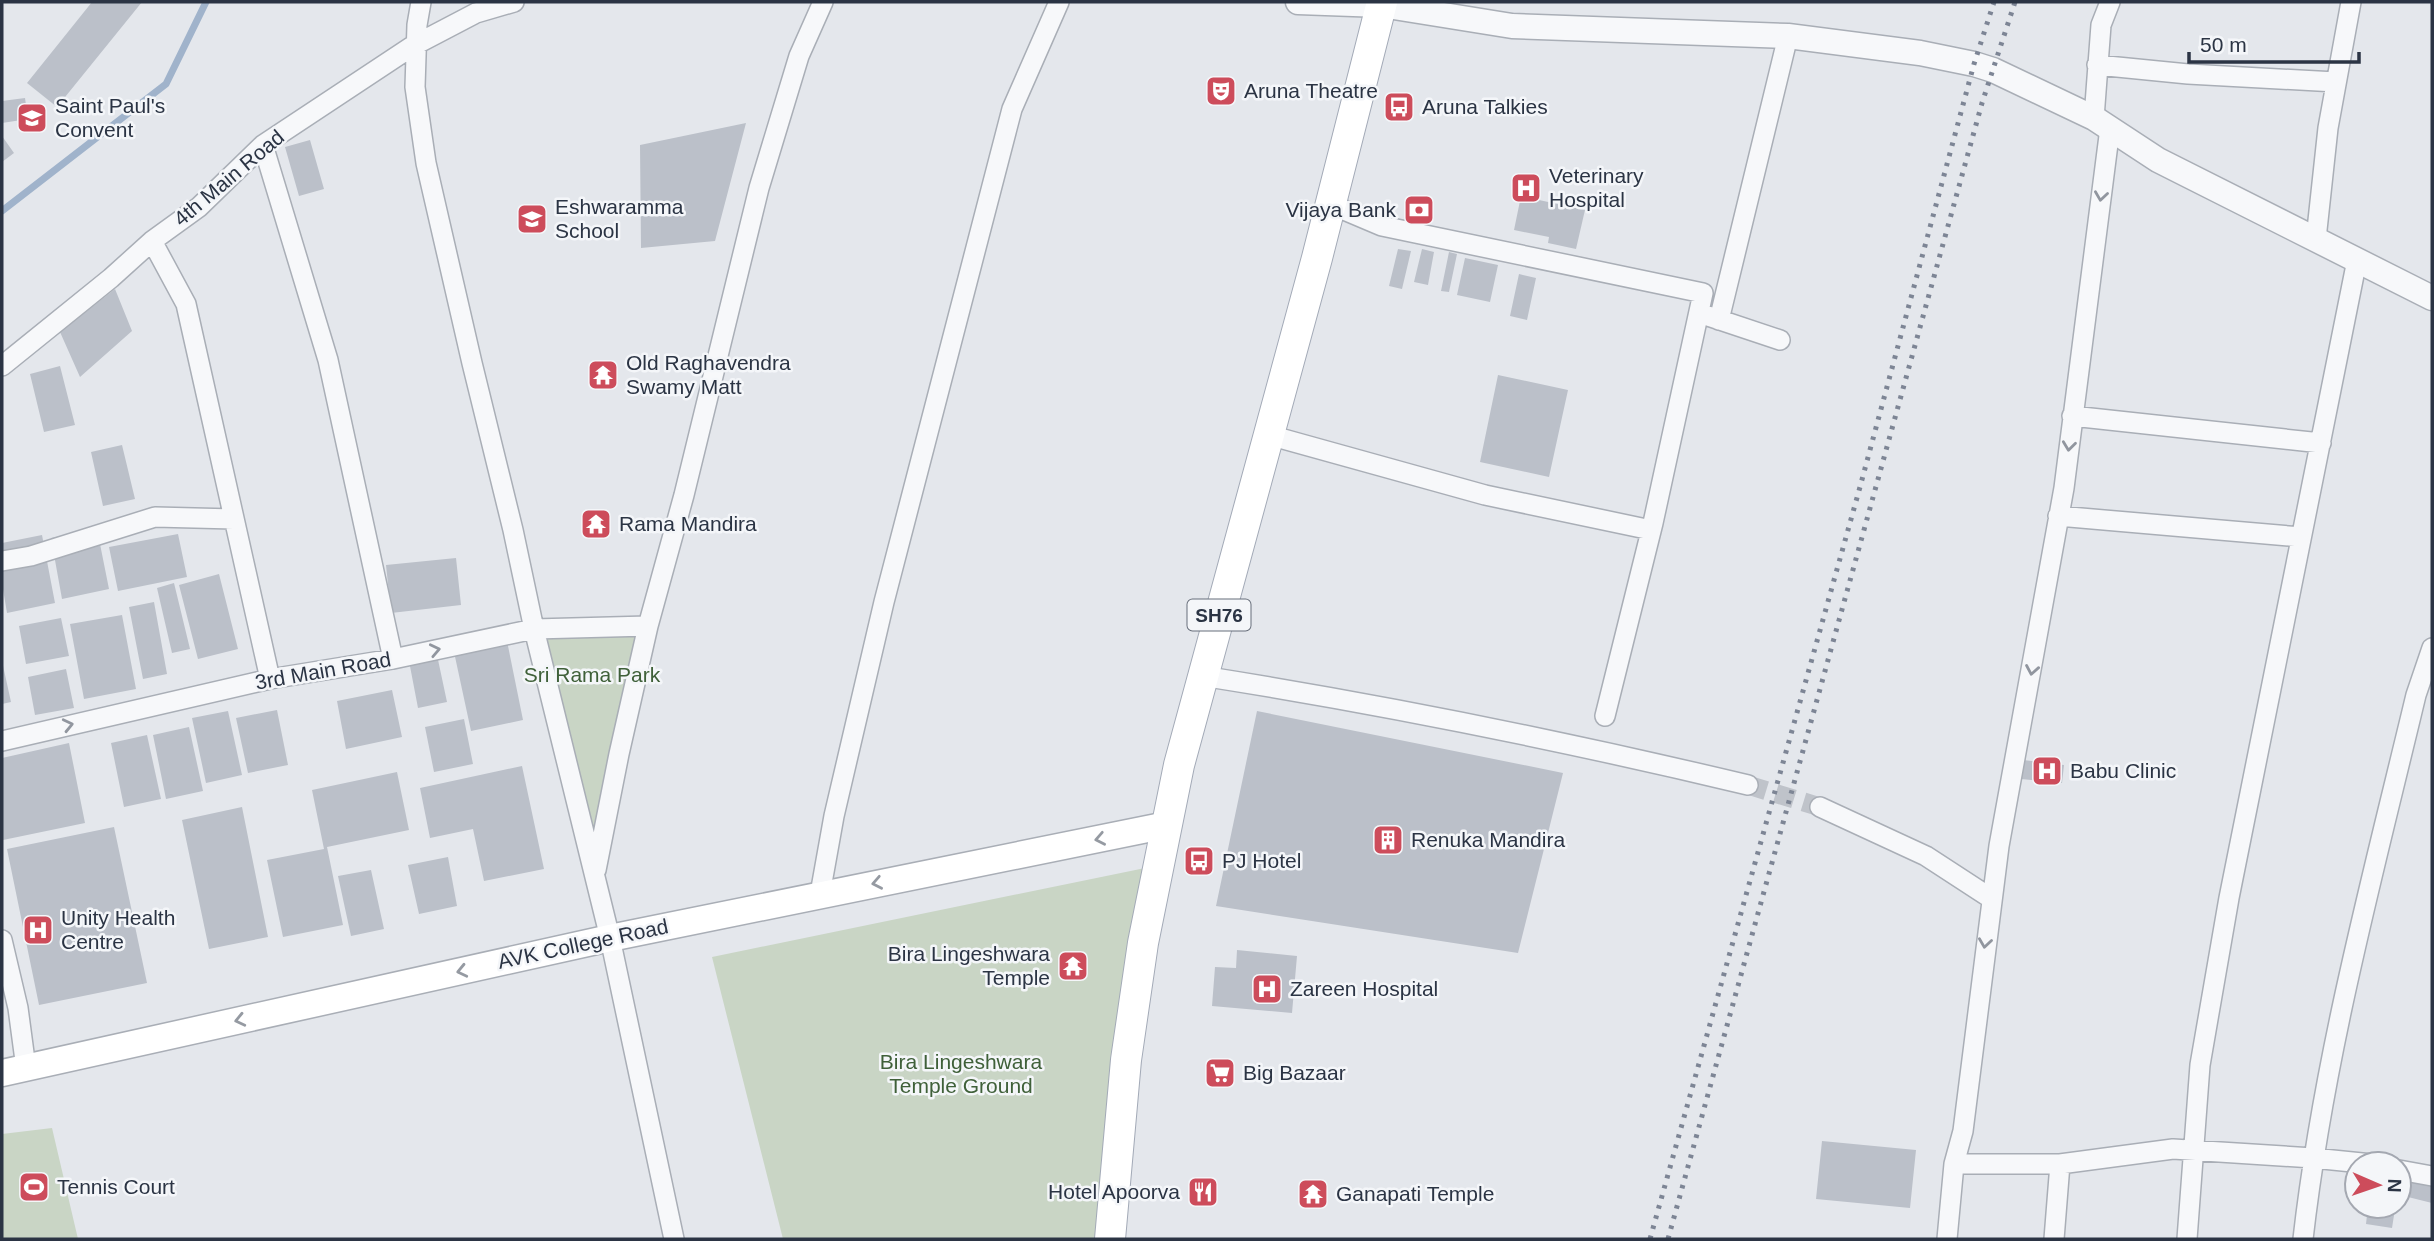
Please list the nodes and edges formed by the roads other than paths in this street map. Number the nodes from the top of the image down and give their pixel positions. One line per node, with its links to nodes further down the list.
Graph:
1 (421, 2): 10 (street)
2 (514, 2): 10 (street, 4th Main Road)
3 (823, 2): 32 (street)
4 (1059, 2): 44 (street)
5 (1298, 2): 8 (street)
6 (2110, 2): 11 (street)
7 (2351, 2): 12 (street)
8 (1382, 3): 9 (street); 15 (main road, SH76)
9 (1788, 36): 13 (street); 21 (street)
10 (416, 44): 14 (street, 4th Main Road); 33 (street)
11 (2097, 65): 12 (street); 13 (street)
12 (2336, 82): 16 (street)
13 (2102, 123): 16 (street); 24 (street, one-way to 24)
14 (262, 145): 17 (street, 4th Main Road); 35 (street)
15 (1330, 204): 20 (street); 25 (main road, SH76)
16 (2316, 239): 18 (street)
17 (152, 241): 23 (street, 4th Main Road); 28 (street)
18 (2357, 260): 19 (street); 26 (street)
19 (2432, 298)
20 (1699, 313): 21 (street); 29 (street)
21 (1719, 320): 22 (street)
22 (1780, 340)
23 (2, 366)
24 (2073, 416): 26 (street); 27 (street, one-way to 27)
25 (1269, 435): 29 (street); 36 (main road, SH76)
26 (2320, 443): 30 (street)
27 (2059, 516): 30 (street); 45 (street, one-way to 45)
28 (234, 519): 31 (street); 37 (street)
29 (1651, 530): 38 (street)
30 (2301, 537): 49 (street)
31 (2, 561)
32 (648, 626): 33 (street, 3rd Main Road); 43 (street)
33 (534, 629): 35 (street, 3rd Main Road, one-way to 33); 43 (street)
34 (2432, 648): 50 (street)
35 (393, 659): 37 (street, 3rd Main Road)
36 (1202, 676): 40 (street); 42 (main road, SH76)
37 (270, 679): 39 (street, 3rd Main Road, one-way to 37)
38 (1605, 716)
39 (2, 741)
40 (1748, 785)
41 (1820, 807): 45 (street)
42 (1167, 825): 44 (main road, AVK College Road, one-way to 44); 57 (main road, SH76)
43 (595, 876): 46 (street)
44 (820, 894): 46 (main road, AVK College Road)
45 (1992, 899): 52 (street, one-way to 52)
46 (610, 938): 48 (main road, AVK College Road, one-way to 48); 56 (street)
47 (2, 940): 48 (street)
48 (14, 1071)
49 (2192, 1150): 50 (street); 53 (street); 60 (street)
50 (2313, 1158): 51 (street); 61 (street)
51 (2343, 1161)
52 (1954, 1164): 53 (street); 58 (street)
53 (2060, 1164): 59 (street)
54 (2413, 1173): 55 (street)
55 (2432, 1177)
56 (674, 1239)
57 (1110, 1239)
58 (1947, 1239)
59 (2054, 1239)
60 (2187, 1239)
61 (2303, 1239)

